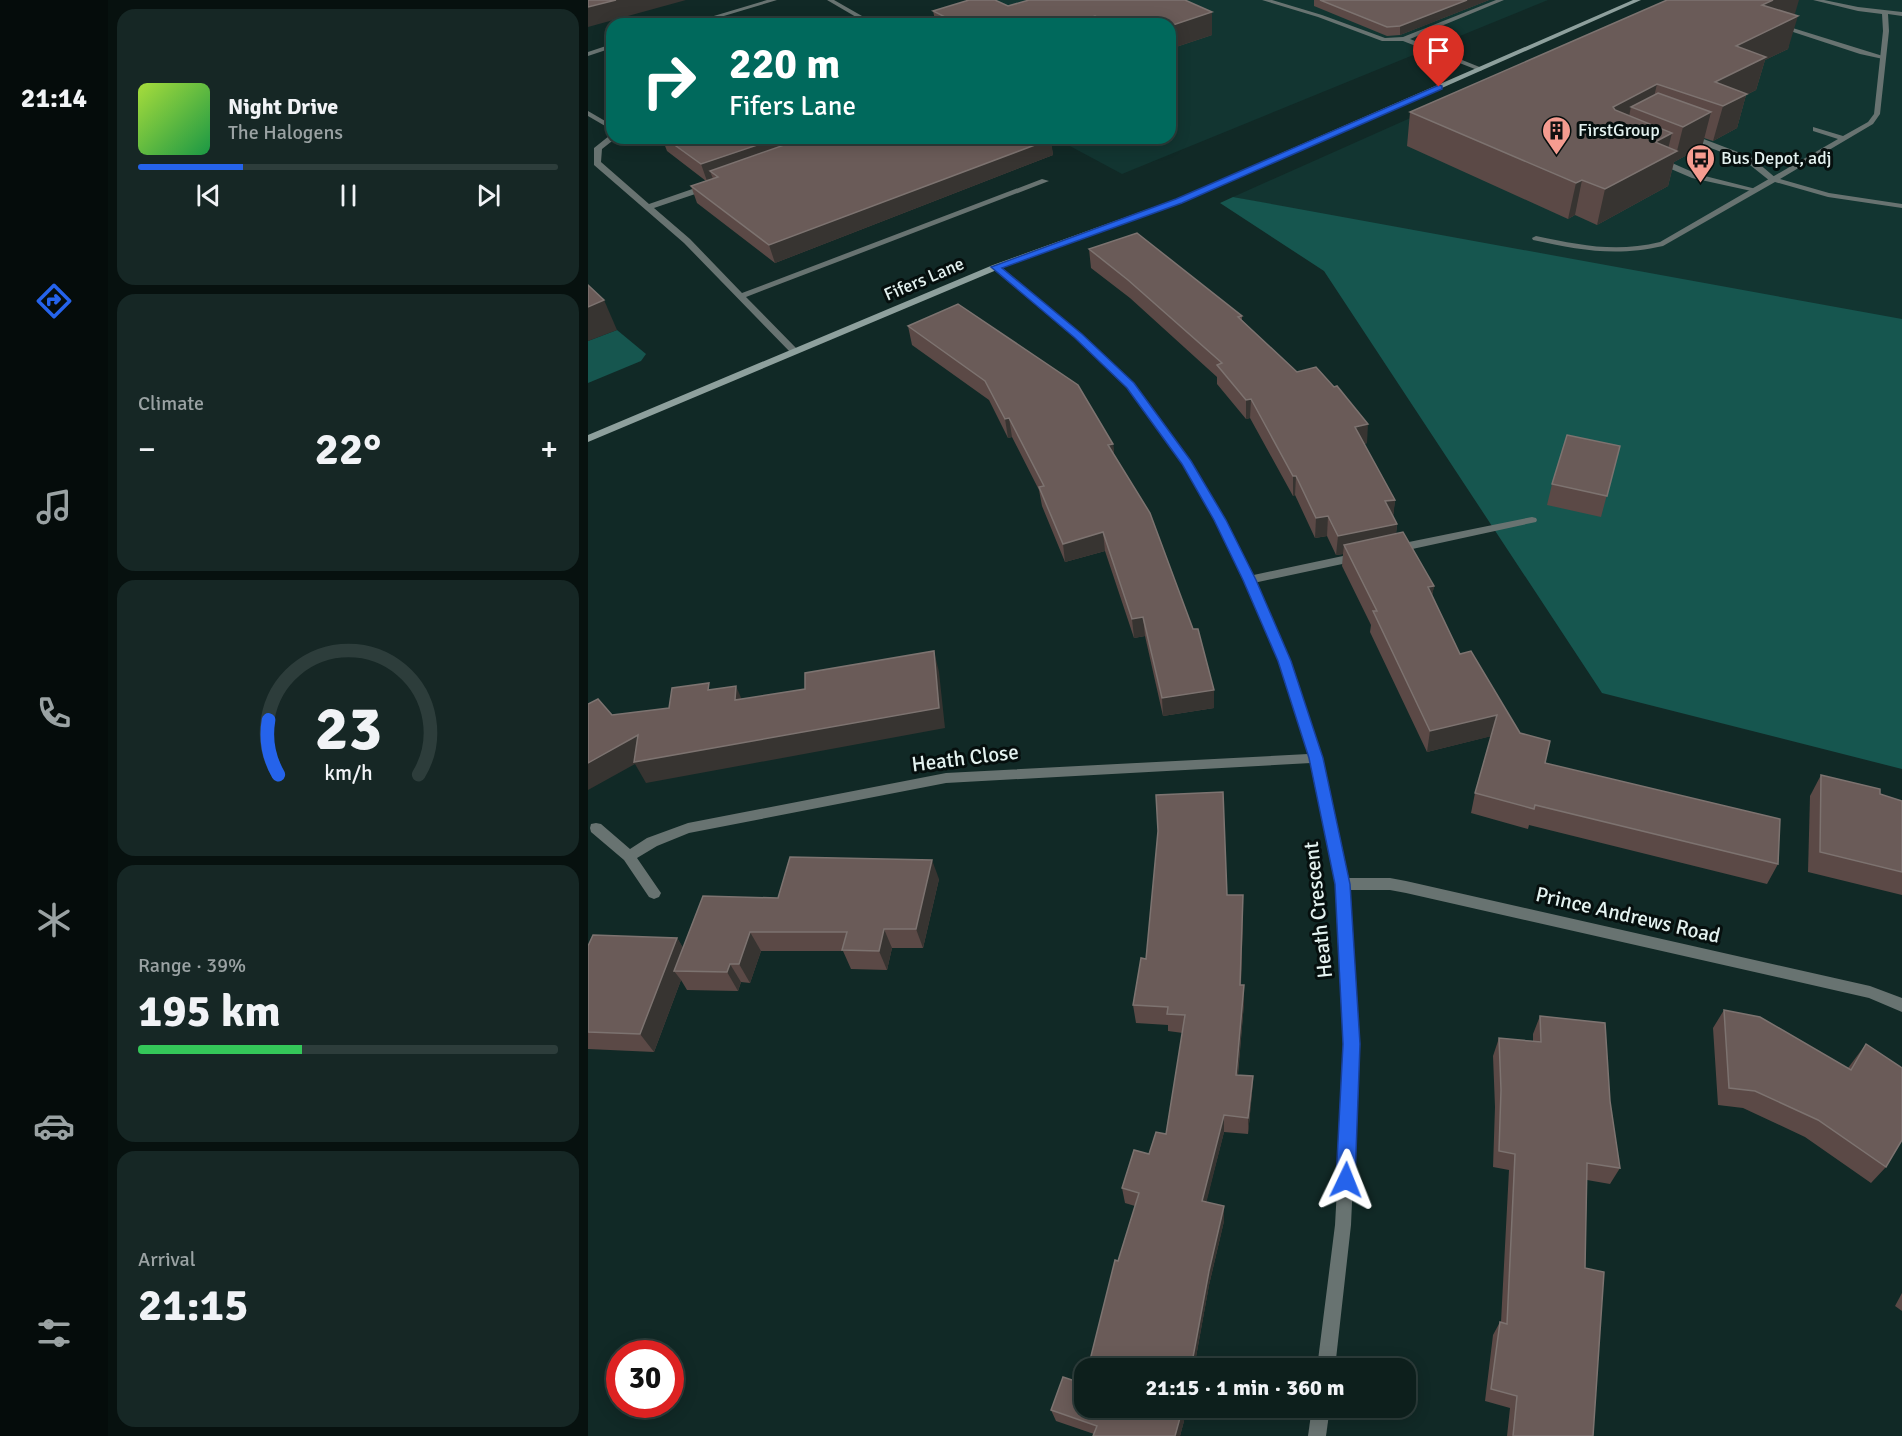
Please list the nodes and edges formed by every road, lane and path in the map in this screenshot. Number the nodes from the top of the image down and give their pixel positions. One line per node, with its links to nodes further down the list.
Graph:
1 (774, 0): 9 (street)
2 (830, 0): 10 (street)
3 (1265, 0): 12 (street)
4 (1501, 0): 12 (street)
5 (1638, 0): 16 (street, Fifers Lane)
6 (1816, 0): 7 (street)
7 (1885, 12): 8 (street); 15 (street)
8 (1902, 14)
9 (711, 18)
10 (862, 18)
11 (1783, 27): 15 (street)
12 (1404, 39): 16 (street)
13 (606, 48): 14 (street)
14 (588, 54)
15 (1883, 57): 21 (street)
16 (1480, 69): 31 (street, Fifers Lane)
17 (588, 112): 18 (street)
18 (606, 124)
19 (1816, 129): 21 (street)
20 (1679, 133): 24 (street)
21 (1843, 139): 24 (street)
22 (606, 142): 29 (street)
23 (1650, 157): 27 (street)
24 (1773, 180): 27 (street); 28 (street)
25 (1045, 182): 32 (street)
26 (714, 184): 29 (street)
27 (1756, 190): 30 (street)
28 (1902, 206)
29 (649, 207): 32 (street)
30 (1536, 238)
31 (996, 267): 33 (street, Fifers Lane); 36 (street, Heath Crescent)
32 (741, 296): 33 (street)
33 (794, 351): 34 (street, Fifers Lane)
34 (588, 439)
35 (1532, 520): 36 (street)
36 (1249, 580): 37 (street, Heath Crescent)
37 (1316, 758): 39 (street, Heath Close); 40 (street, Heath Crescent)
38 (596, 828): 39 (street)
39 (629, 856): 41 (street)
40 (1342, 884): 42 (street, Prince Andrews Road); 43 (street, Heath Crescent)
41 (654, 893)
42 (1902, 1005)
43 (1327, 1358)
44 (1319, 1418): 45 (street)
45 (1317, 1436)

